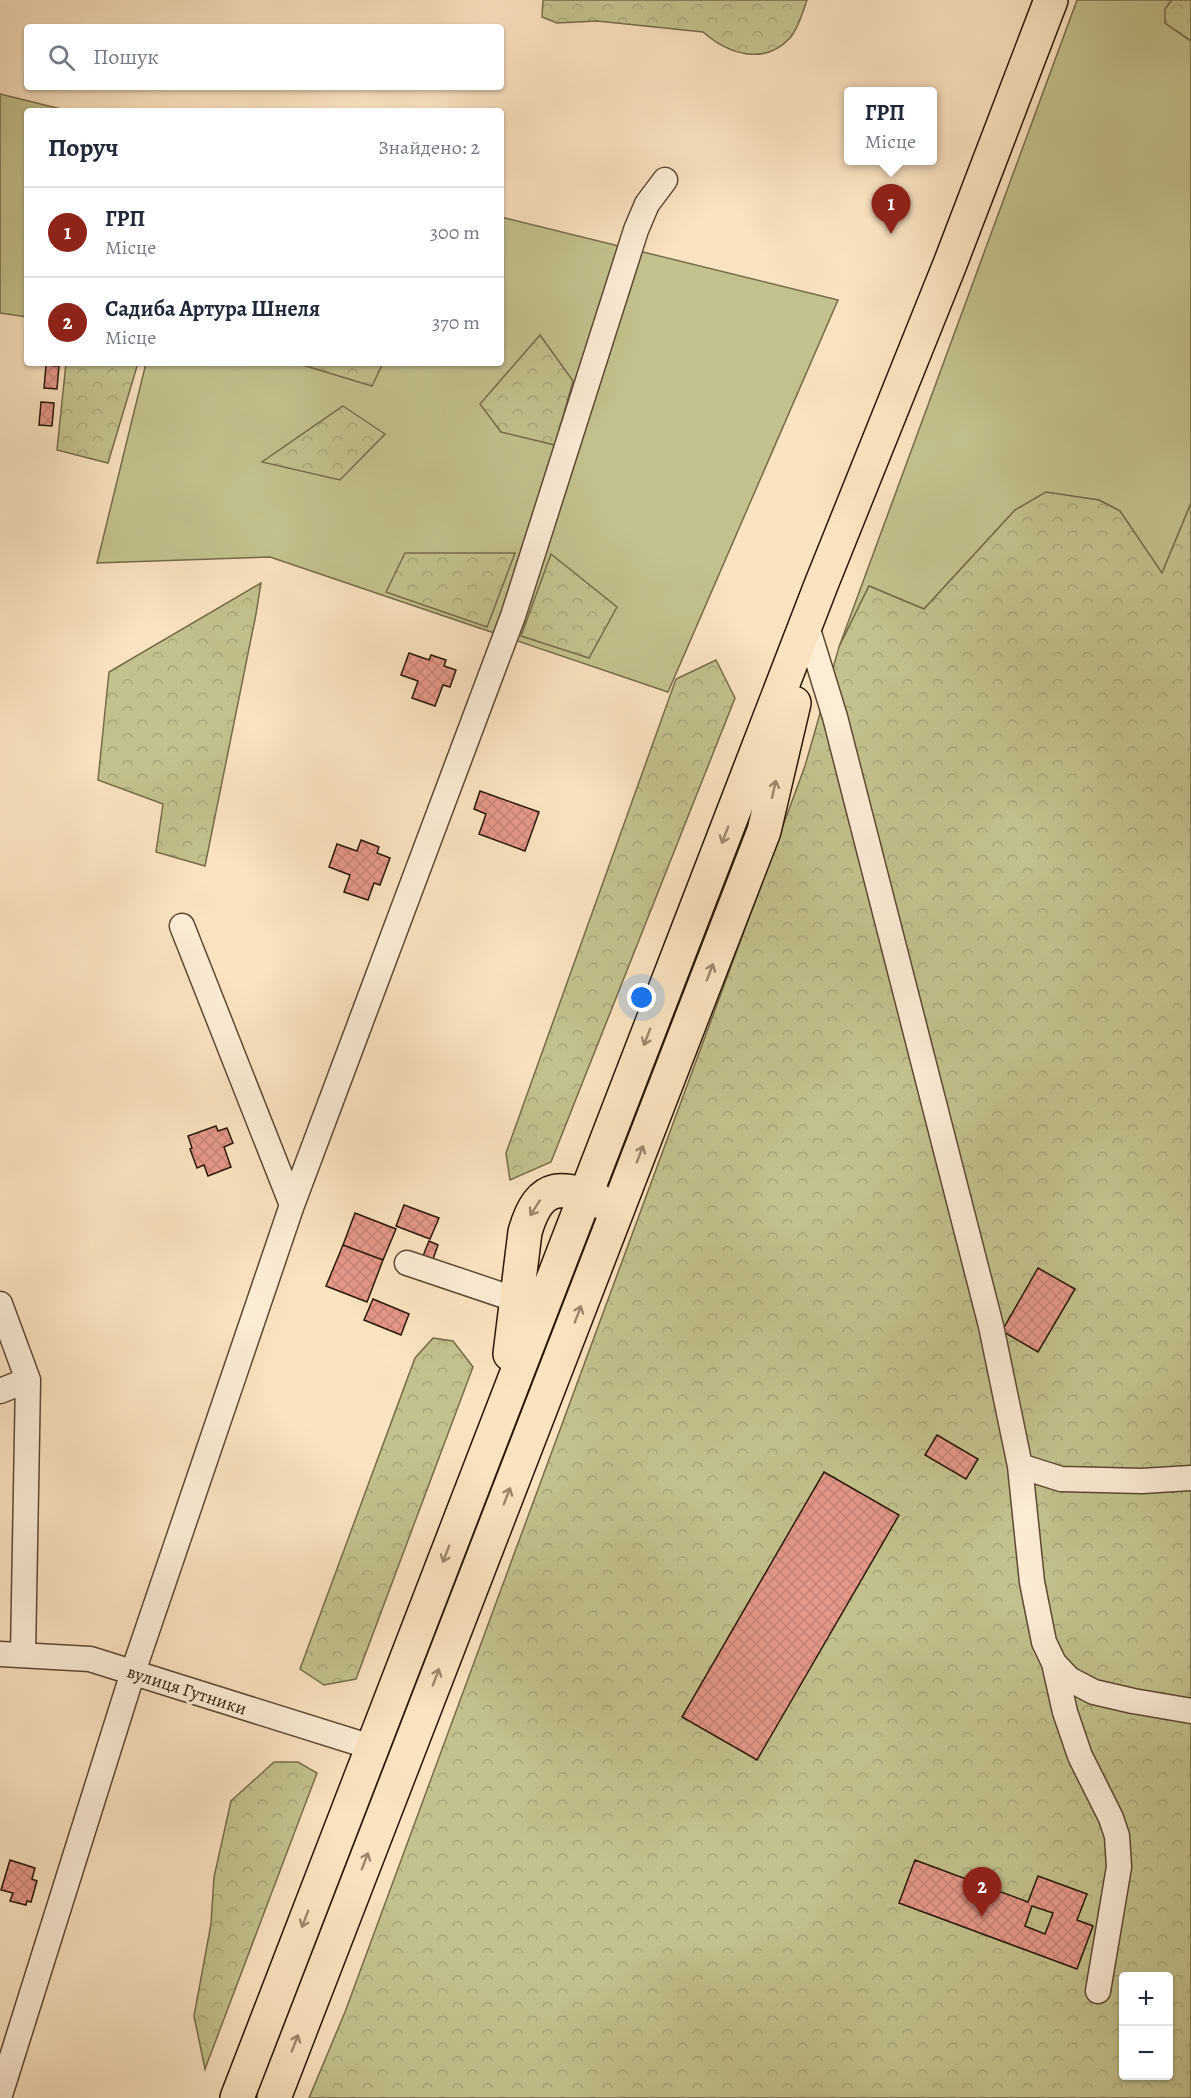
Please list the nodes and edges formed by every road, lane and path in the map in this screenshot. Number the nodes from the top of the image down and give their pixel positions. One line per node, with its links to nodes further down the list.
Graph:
1 (1051, 0): 3 (highway)
2 (664, 180): 7 (street)
3 (821, 585): 4 (highway); 6 (highway, one-way to 6)
4 (810, 636): 8 (highway, one-way to 4); 15 (street)
5 (182, 926): 7 (street)
6 (586, 1195): 8 (highway); 10 (highway, one-way to 10); 14 (highway)
7 (292, 1205): 19 (street)
8 (619, 1209): 25 (highway, one-way to 8)
9 (407, 1263): 10 (street)
10 (517, 1300): 14 (highway)
11 (0, 1304): 12 (street)
12 (28, 1380): 13 (street); 17 (street)
13 (0, 1391)
14 (505, 1401): 21 (highway, one-way to 21)
15 (1020, 1466): 16 (street); 18 (street)
16 (1191, 1478)
17 (12, 1654): 19 (street, вулиця Гутники)
18 (1054, 1663): 20 (street); 22 (street)
19 (133, 1672): 21 (street, вулиця Гутники); 23 (street)
20 (1191, 1711)
21 (371, 1747): 24 (highway, one-way to 24)
22 (1098, 1991)
23 (0, 2095)
24 (237, 2098)
25 (274, 2098)

